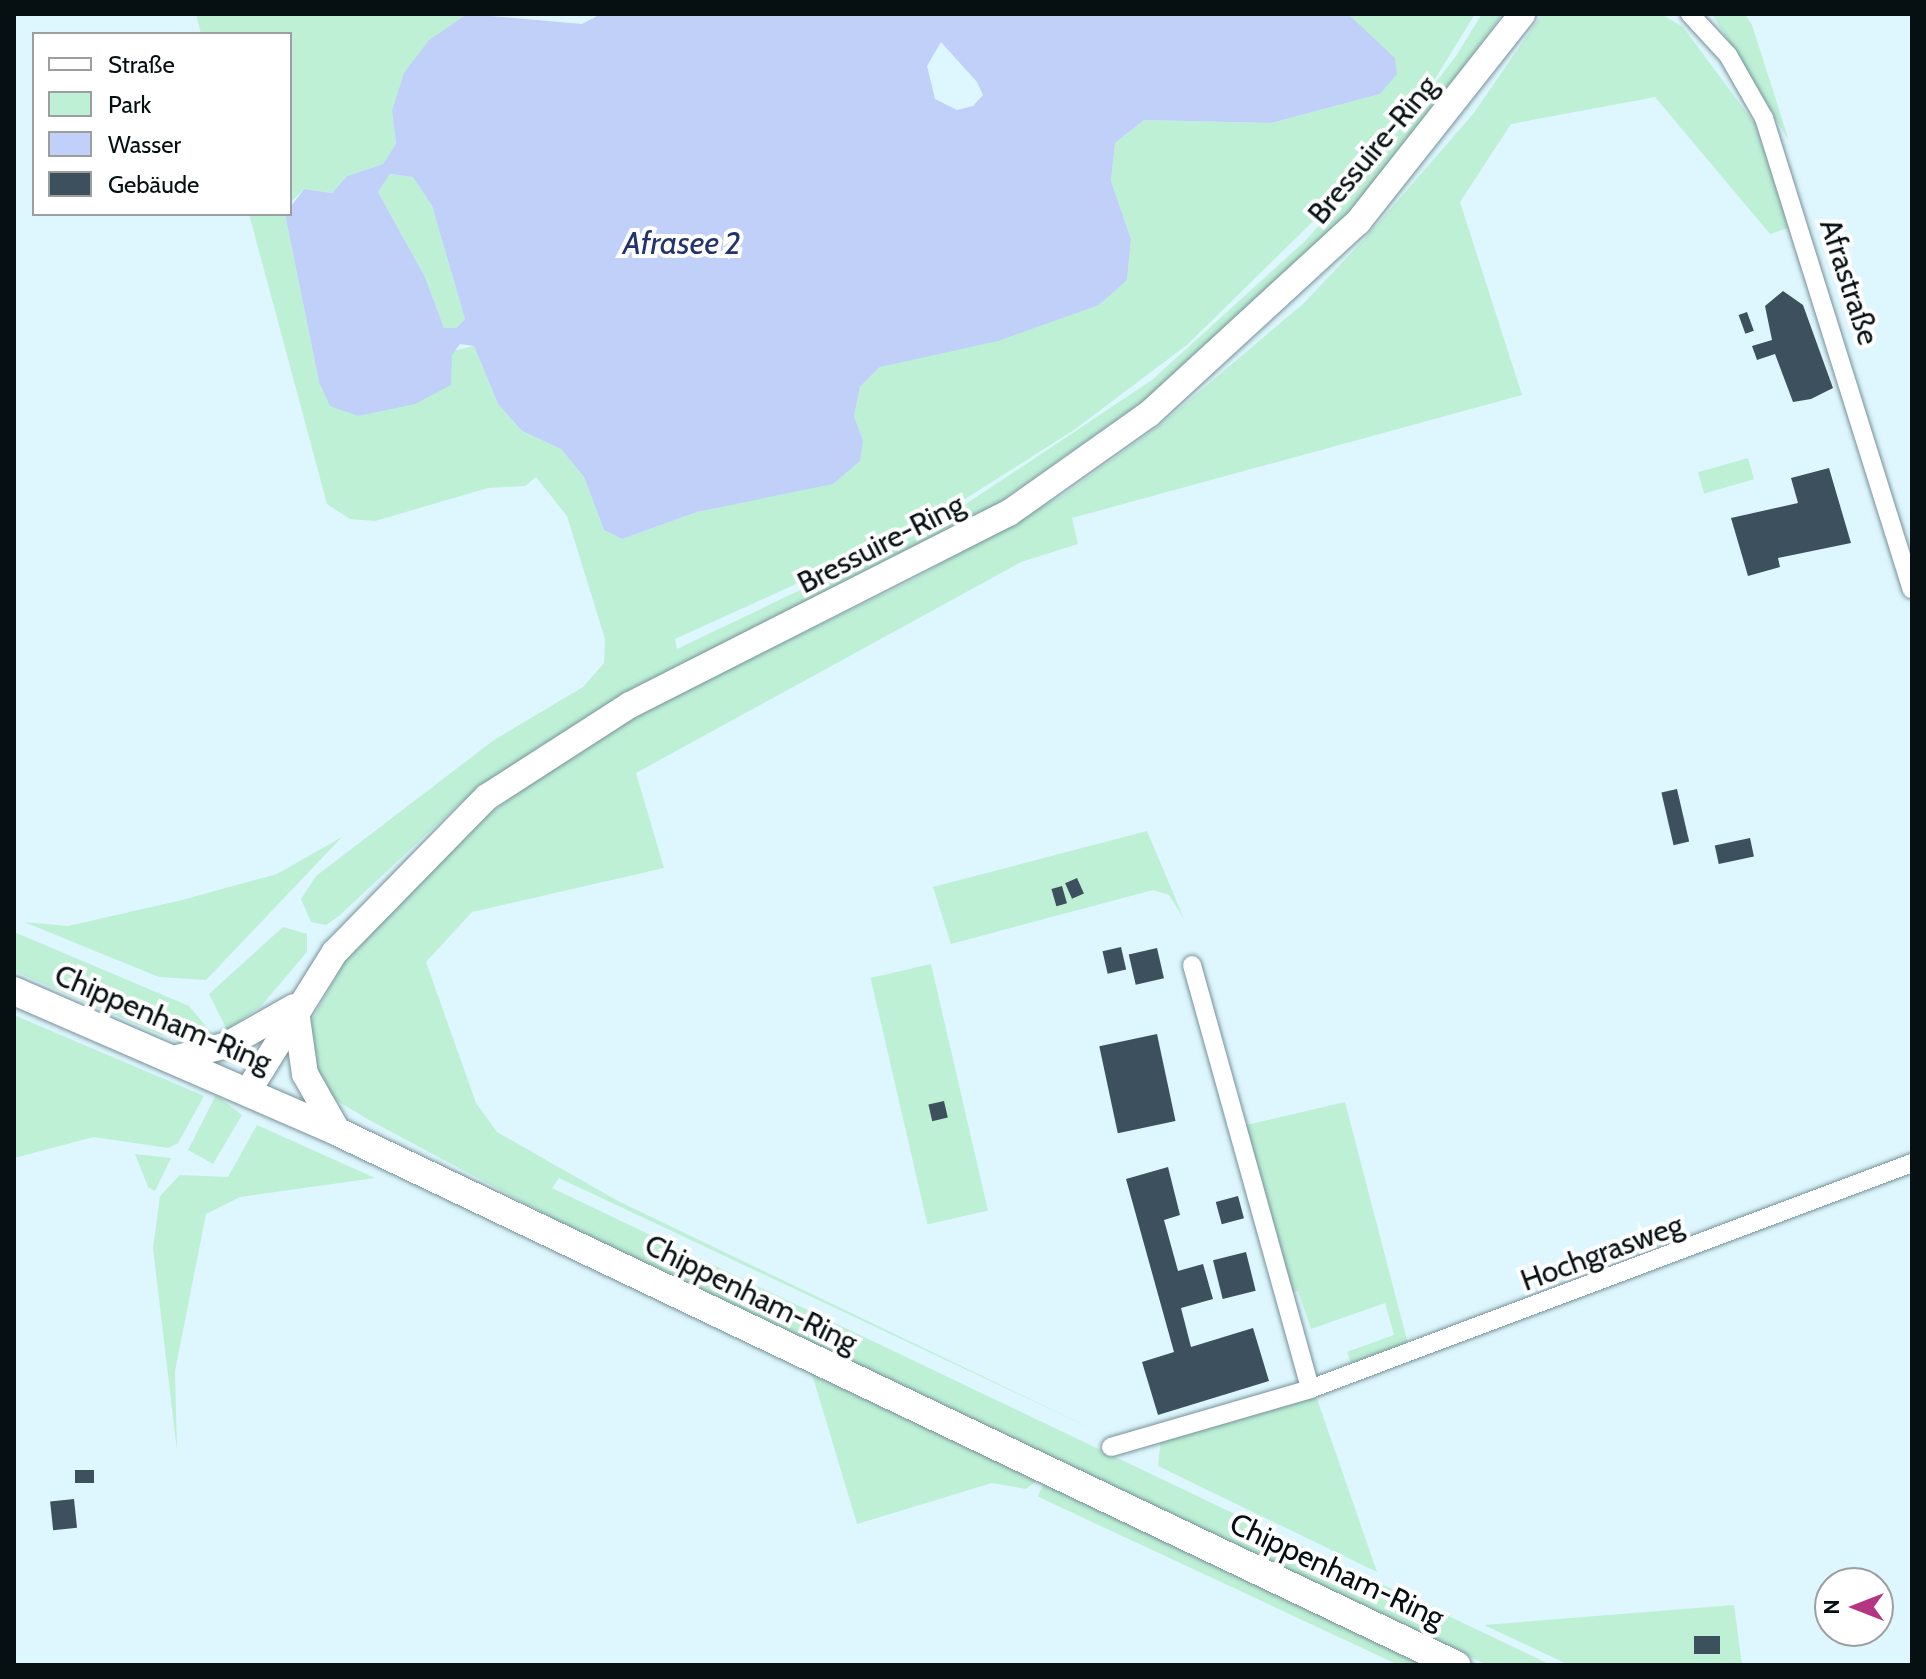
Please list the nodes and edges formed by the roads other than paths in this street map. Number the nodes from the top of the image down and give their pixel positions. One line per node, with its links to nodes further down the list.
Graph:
1 (1522, 14): 6 (main road, Bressuire-Ring)
2 (1690, 14): 3 (street, Afrastraße)
3 (1912, 589)
4 (1192, 965): 11 (street)
5 (14, 991): 7 (main road, Chippenham-Ring)
6 (298, 1007): 7 (main road); 8 (main road, Bressuire-Ring); 9 (main road)
7 (173, 1059): 8 (main road, Chippenham-Ring)
8 (248, 1091): 9 (main road, Chippenham-Ring)
9 (338, 1132): 13 (main road, Chippenham-Ring)
10 (1912, 1163): 11 (street, Hochgrasweg)
11 (1310, 1389): 12 (street, Hochgrasweg)
12 (1111, 1447)
13 (1456, 1665)

